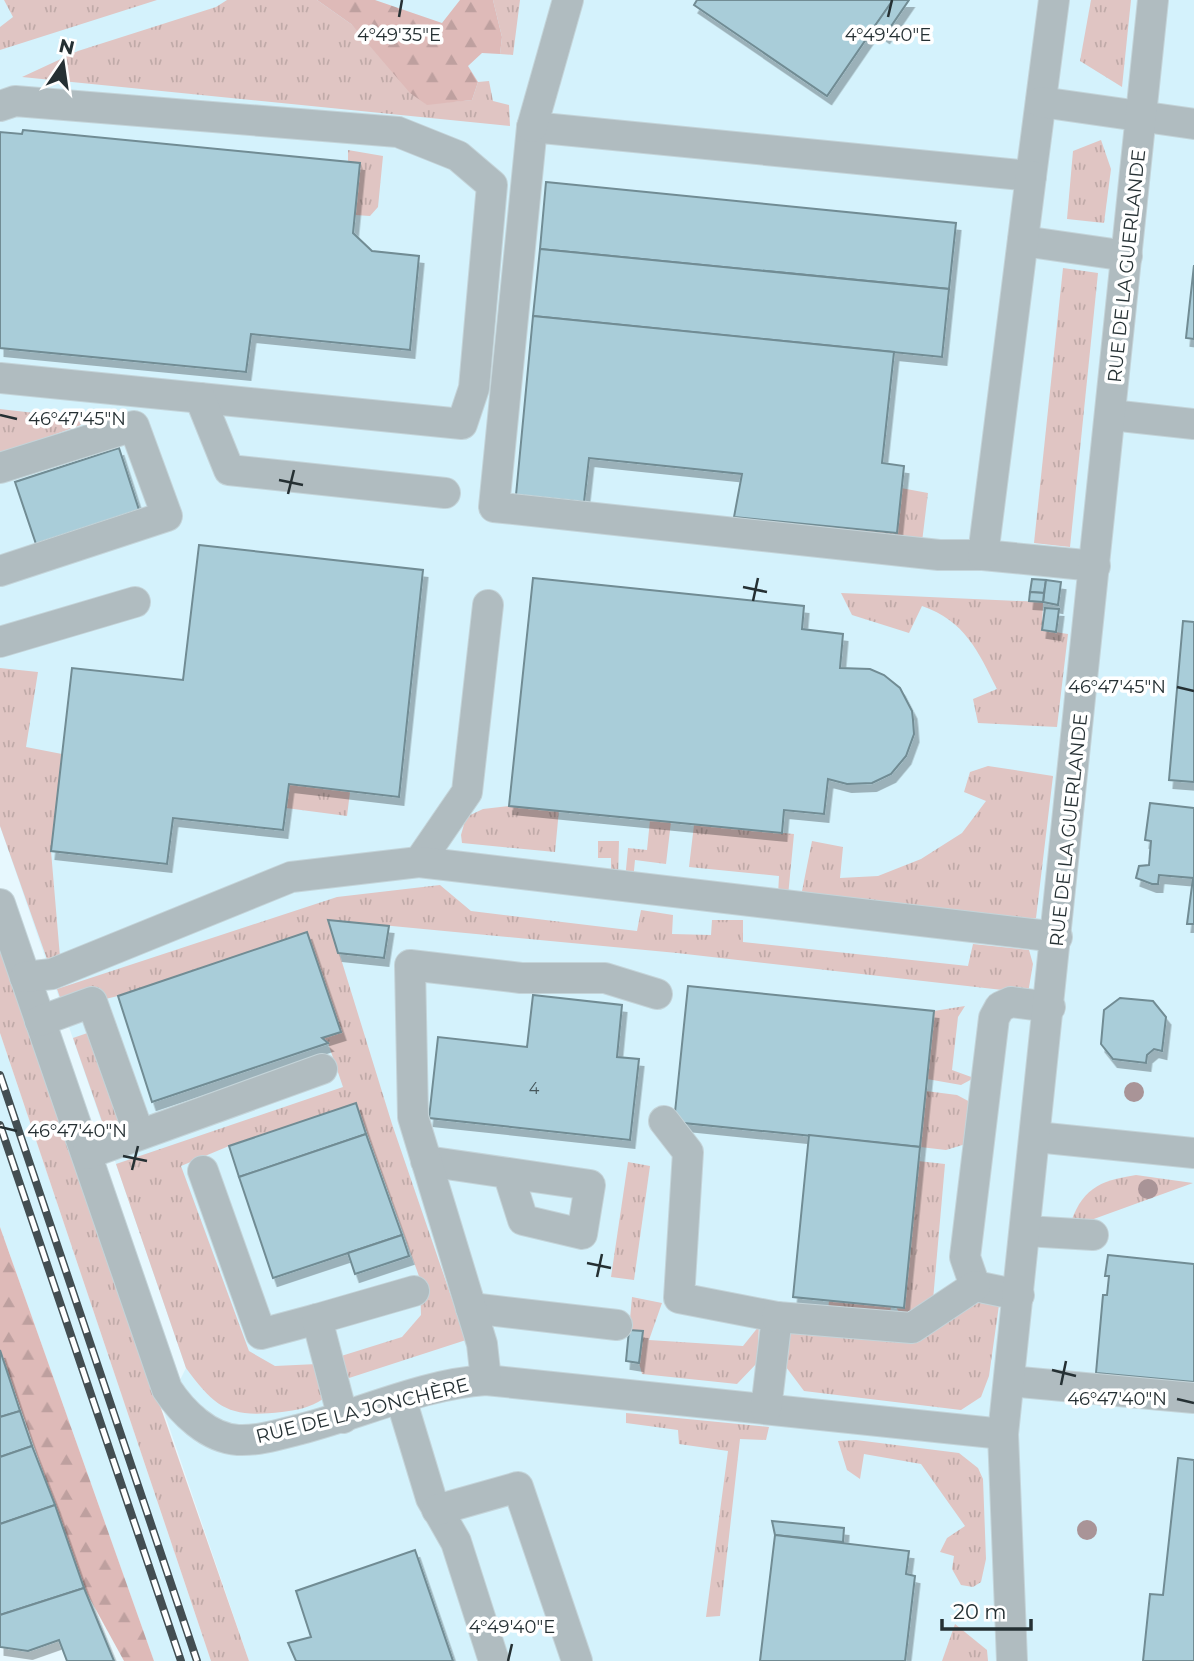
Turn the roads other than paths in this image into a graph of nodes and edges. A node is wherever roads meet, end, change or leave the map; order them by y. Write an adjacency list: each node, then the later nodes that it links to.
1 (568, 0): 8 (street)
2 (1054, 0): 4 (street)
3 (1153, 0): 6 (street, RUE DE LA GUERLANDE)
4 (1041, 102): 6 (street); 9 (street)
5 (0, 106): 13 (street)
6 (1141, 117): 7 (street); 11 (street, RUE DE LA GUERLANDE)
7 (1194, 124)
8 (531, 127): 9 (street); 18 (street)
9 (1031, 176): 10 (street)
10 (1023, 241): 11 (street); 18 (street)
11 (1127, 256): 14 (street, RUE DE LA GUERLANDE)
12 (0, 378): 13 (street)
13 (200, 398): 17 (street)
14 (1111, 415): 15 (street); 19 (street, RUE DE LA GUERLANDE)
15 (1194, 424)
16 (0, 468): 20 (street)
17 (445, 493)
18 (984, 555): 19 (street)
19 (1095, 566): 26 (street, RUE DE LA GUERLANDE)
20 (0, 571)
21 (135, 602): 23 (street)
22 (488, 605): 24 (street)
23 (0, 642)
24 (419, 862): 26 (street); 27 (street)
25 (0, 904): 27 (street, RUE DE LA JONCHÈRE)
26 (1057, 937): 29 (street, RUE DE LA GUERLANDE)
27 (24, 977): 30 (street, RUE DE LA JONCHÈRE)
28 (657, 994): 37 (street)
29 (1050, 1007): 34 (street, RUE DE LA GUERLANDE); 42 (street)
30 (40, 1021): 33 (street); 36 (street, RUE DE LA JONCHÈRE)
31 (322, 1069): 33 (street)
32 (664, 1121): 46 (street)
33 (139, 1134): 36 (street)
34 (1036, 1138): 35 (street); 40 (street, RUE DE LA GUERLANDE)
35 (1194, 1153)
36 (87, 1154): 54 (street, RUE DE LA JONCHÈRE)
37 (426, 1161): 39 (street); 45 (street)
38 (203, 1171): 47 (street)
39 (508, 1173)
40 (1026, 1231): 41 (street); 44 (street, RUE DE LA GUERLANDE)
41 (1093, 1235)
42 (975, 1286): 44 (street); 46 (street)
43 (414, 1291): 47 (street)
44 (1018, 1295): 50 (street, RUE DE LA GUERLANDE)
45 (471, 1308): 48 (street); 49 (street)
46 (777, 1317): 53 (street)
47 (317, 1319): 54 (street)
48 (617, 1325)
49 (486, 1380): 52 (street, RUE DE LA JONCHÈRE); 53 (street, RUE DE LA JONCHÈRE)
50 (1009, 1381): 51 (street); 55 (street, RUE DE LA GUERLANDE)
51 (1194, 1398)
52 (401, 1399): 54 (street, RUE DE LA JONCHÈRE); 56 (street)
53 (766, 1409): 55 (street, RUE DE LA JONCHÈRE)
54 (343, 1418)
55 (1003, 1434): 59 (street, RUE DE LA GUERLANDE)
56 (437, 1510): 57 (street); 58 (street)
57 (494, 1661)
58 (577, 1661)
59 (1012, 1661)

